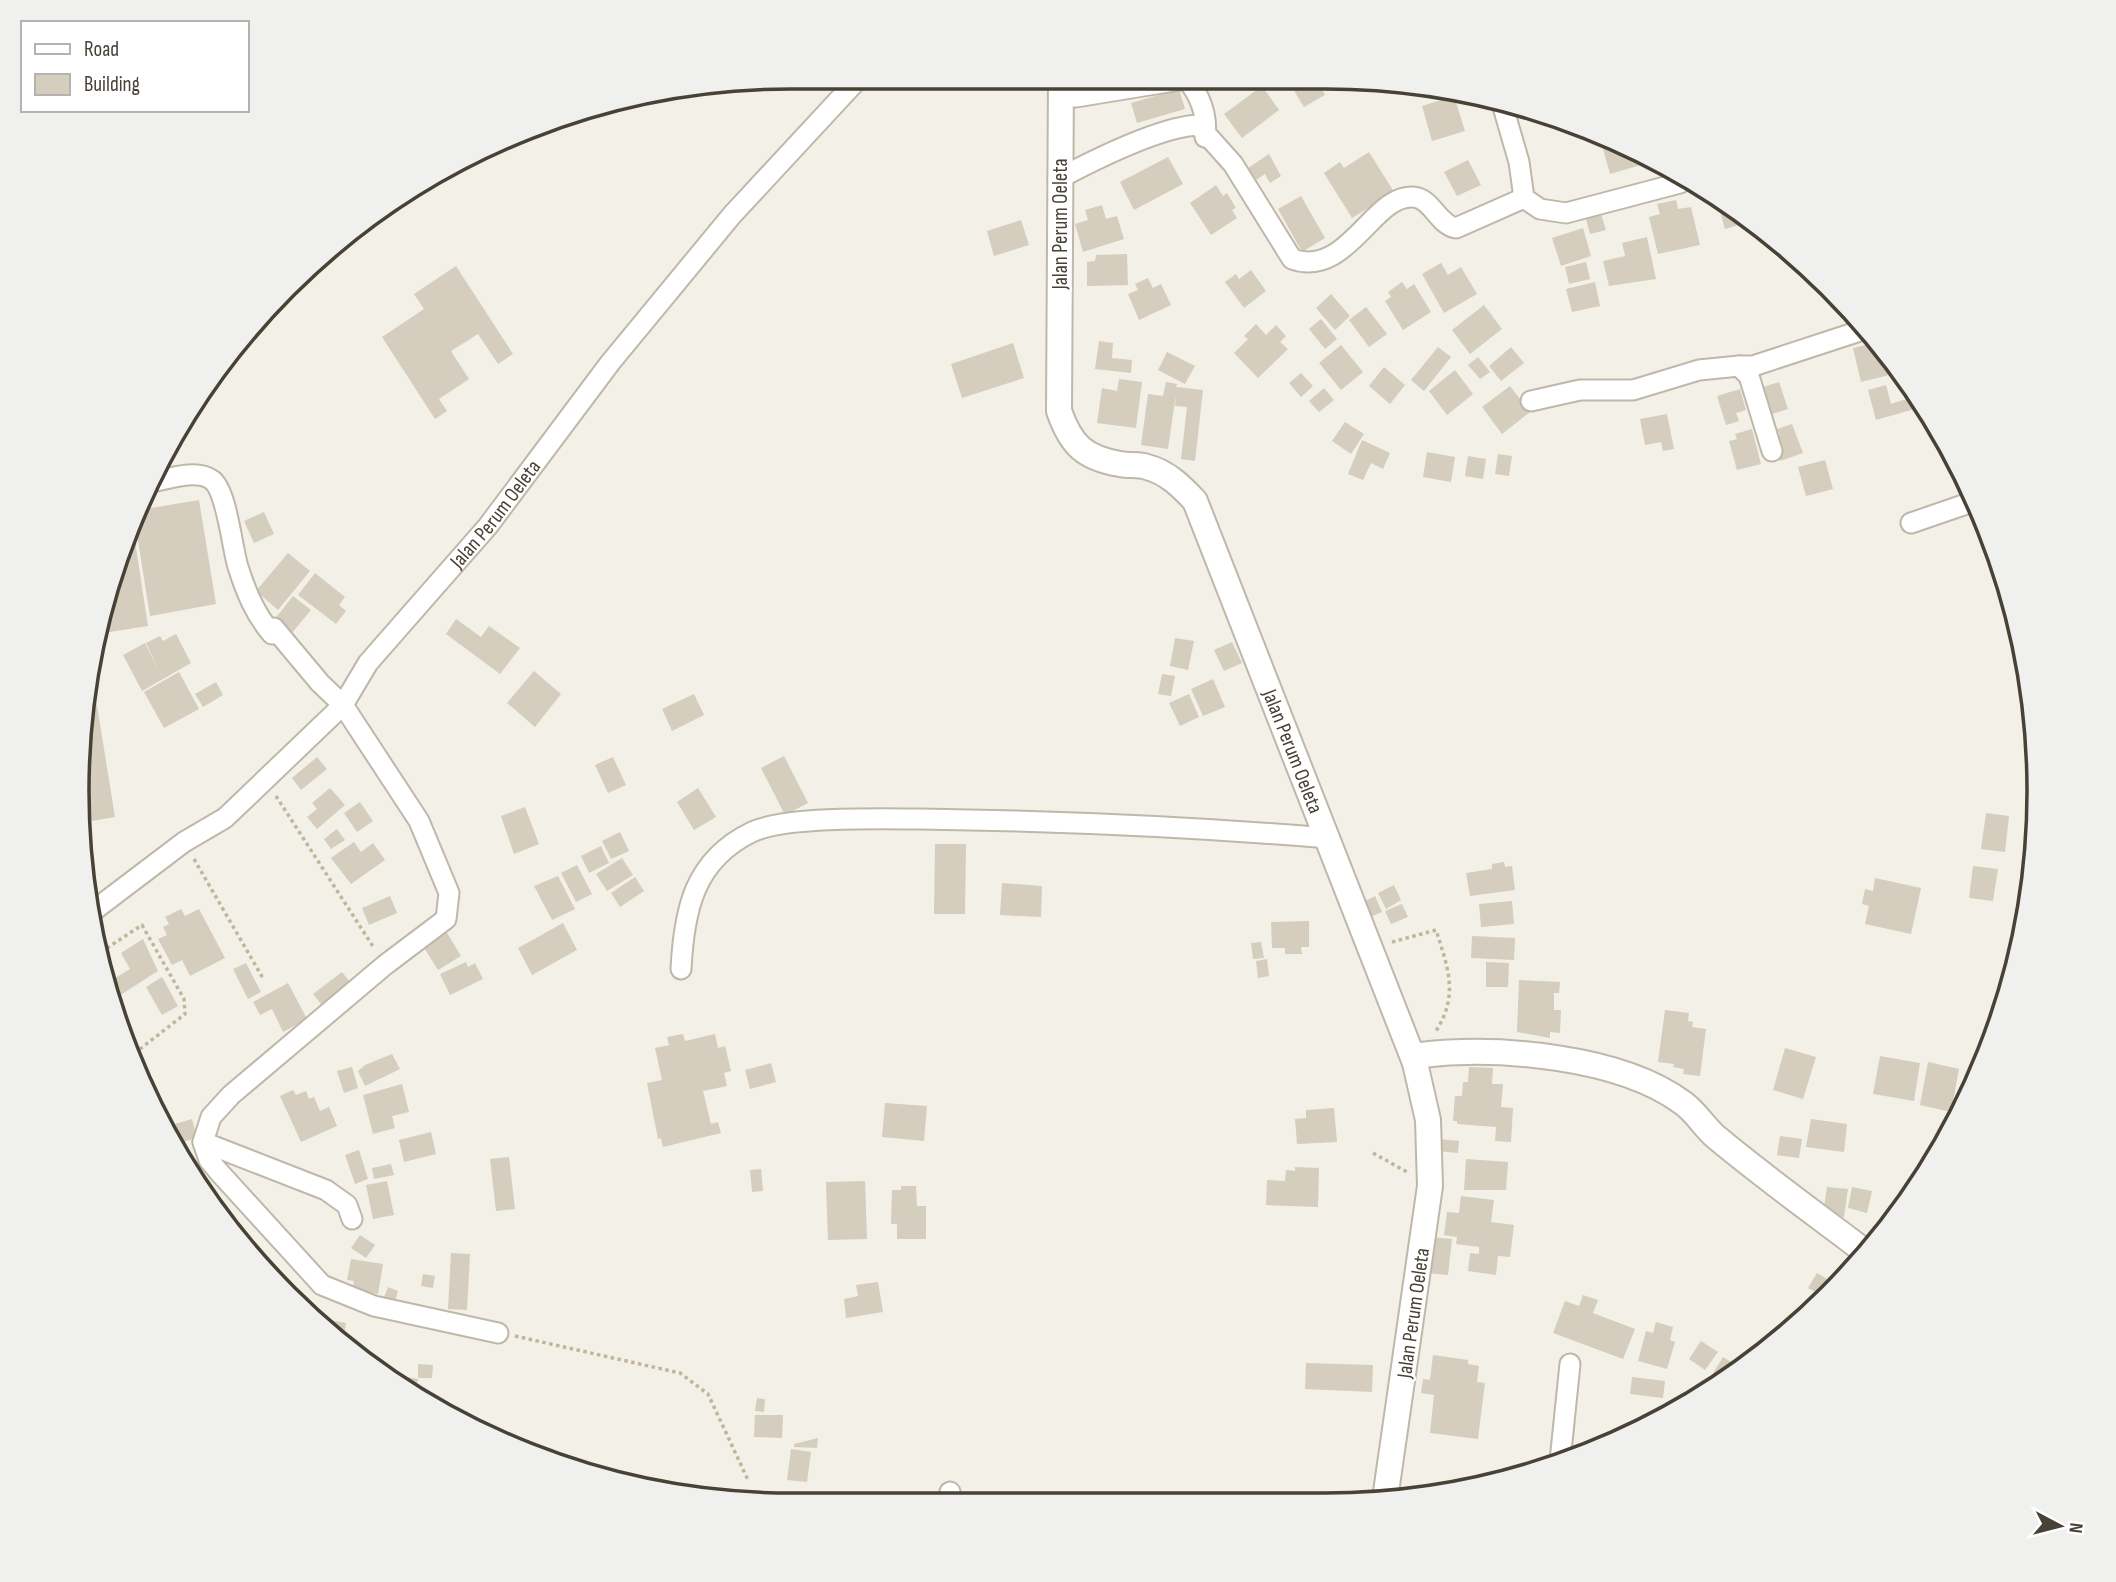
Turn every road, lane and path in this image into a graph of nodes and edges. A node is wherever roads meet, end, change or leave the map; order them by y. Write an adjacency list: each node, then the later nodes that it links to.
1 (849, 89): 18 (street, Jalan Perum Oeleta)
2 (1061, 89): 8 (street, Jalan Perum Oeleta)
3 (1064, 89): 4 (street)
4 (1125, 89)
5 (1195, 89): 7 (street)
6 (1505, 112): 10 (street)
7 (1205, 137): 8 (street); 10 (street)
8 (1058, 179): 20 (street, Jalan Perum Oeleta)
9 (1673, 182): 10 (street)
10 (1524, 198)
11 (1856, 332): 12 (street)
12 (1739, 366): 13 (street); 14 (street)
13 (1531, 401)
14 (1772, 451)
15 (162, 481): 18 (street)
16 (1965, 504): 17 (street)
17 (1911, 523)
18 (343, 705): 19 (street, Jalan Perum Oeleta); 25 (street)
19 (265, 779): 21 (street, Jalan Perum Oeleta); 25 (path)
20 (1329, 838): 24 (street, Jalan Perum Oeleta); 26 (street)
21 (184, 842): 22 (street, Jalan Perum Oeleta); 27 (path)
22 (99, 906)
23 (107, 948): 28 (path)
24 (1370, 951): 29 (street, Jalan Perum Oeleta); 29 (path)
25 (385, 965): 30 (street)
26 (681, 969)
27 (264, 980)
28 (139, 1050)
29 (1418, 1059): 32 (street, Jalan Perum Oeleta); 34 (street)
30 (203, 1142): 33 (street); 35 (street)
31 (1373, 1153): 32 (path)
32 (1430, 1186): 39 (street, Jalan Perum Oeleta)
33 (352, 1219)
34 (1859, 1247)
35 (498, 1333): 38 (path)
36 (1570, 1364): 37 (street)
37 (1561, 1452)
38 (748, 1480)
39 (1386, 1490)

